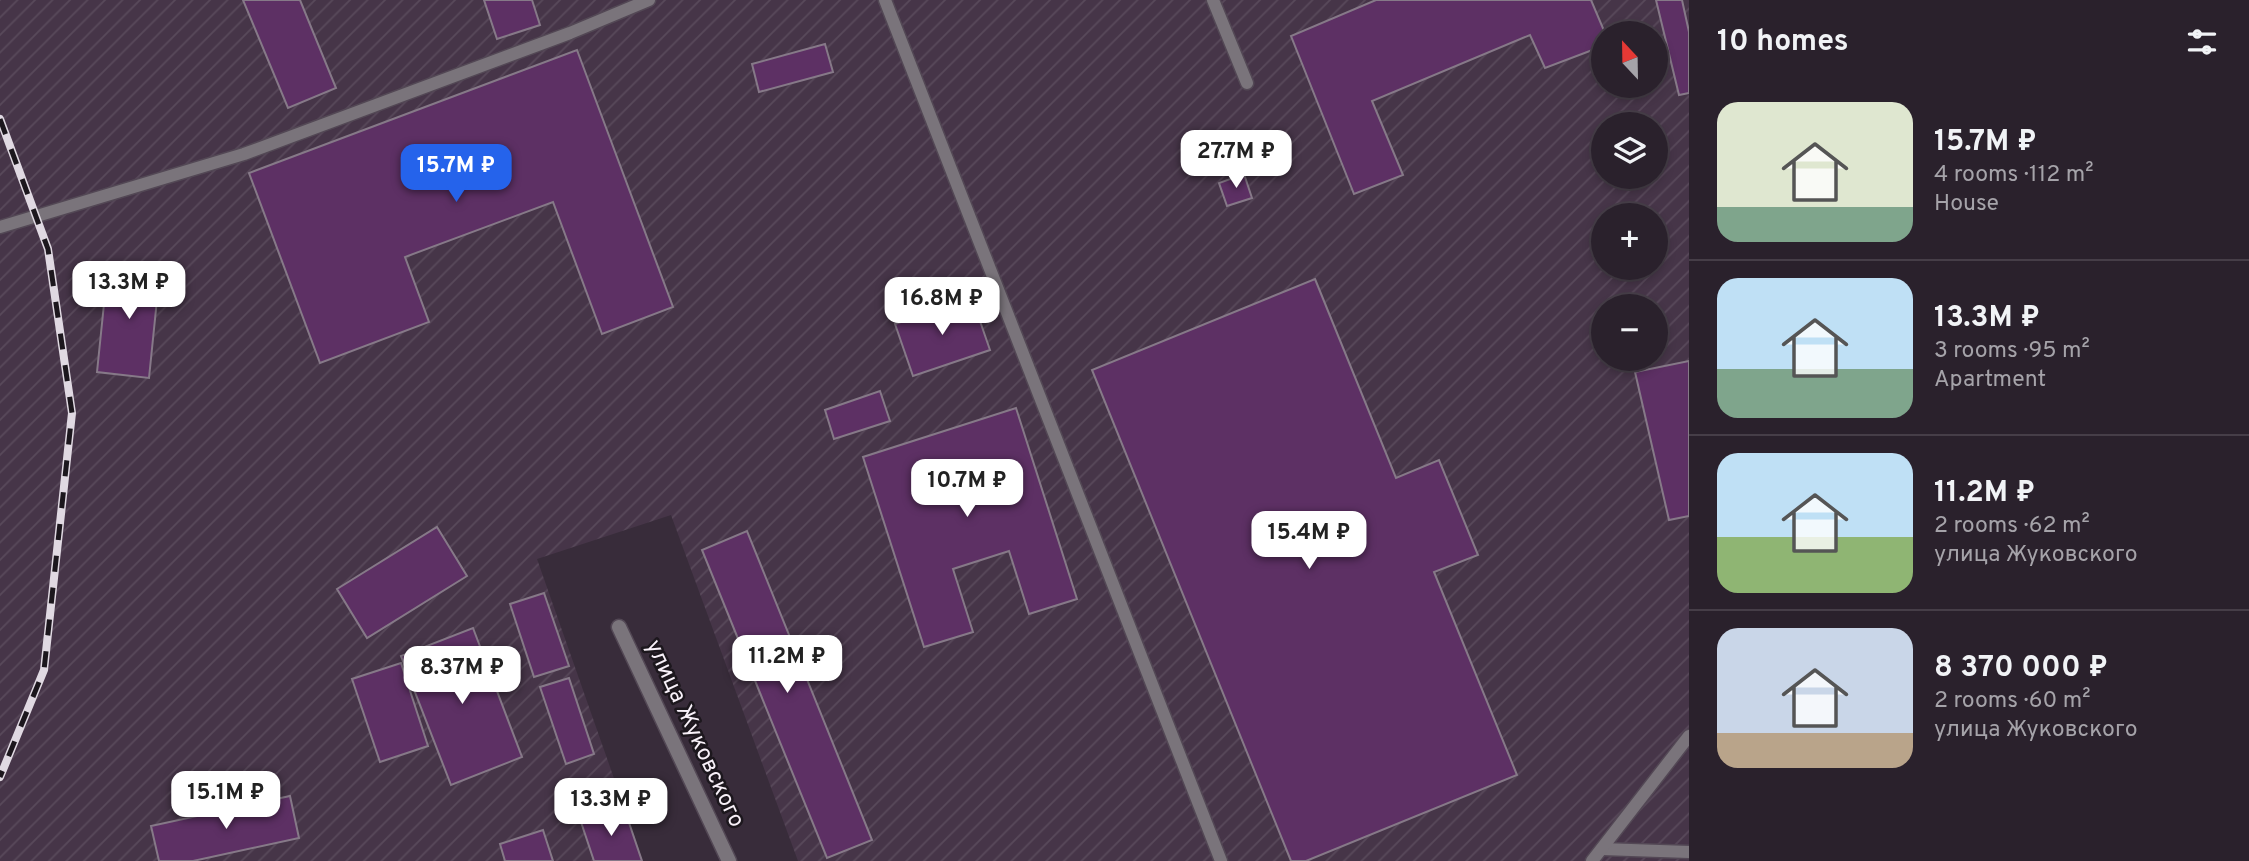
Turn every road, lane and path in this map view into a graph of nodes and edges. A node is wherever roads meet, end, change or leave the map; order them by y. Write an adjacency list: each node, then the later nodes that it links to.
1 (649, 0): 5 (lane)
2 (885, 0): 11 (lane)
3 (1213, 0): 4 (lane)
4 (1247, 83)
5 (0, 227)
6 (619, 627): 10 (street, улица Жуковского)
7 (1689, 736): 8 (lane)
8 (1602, 849): 9 (lane); 12 (lane)
9 (1689, 852)
10 (729, 861)
11 (1222, 861)
12 (1592, 861)

